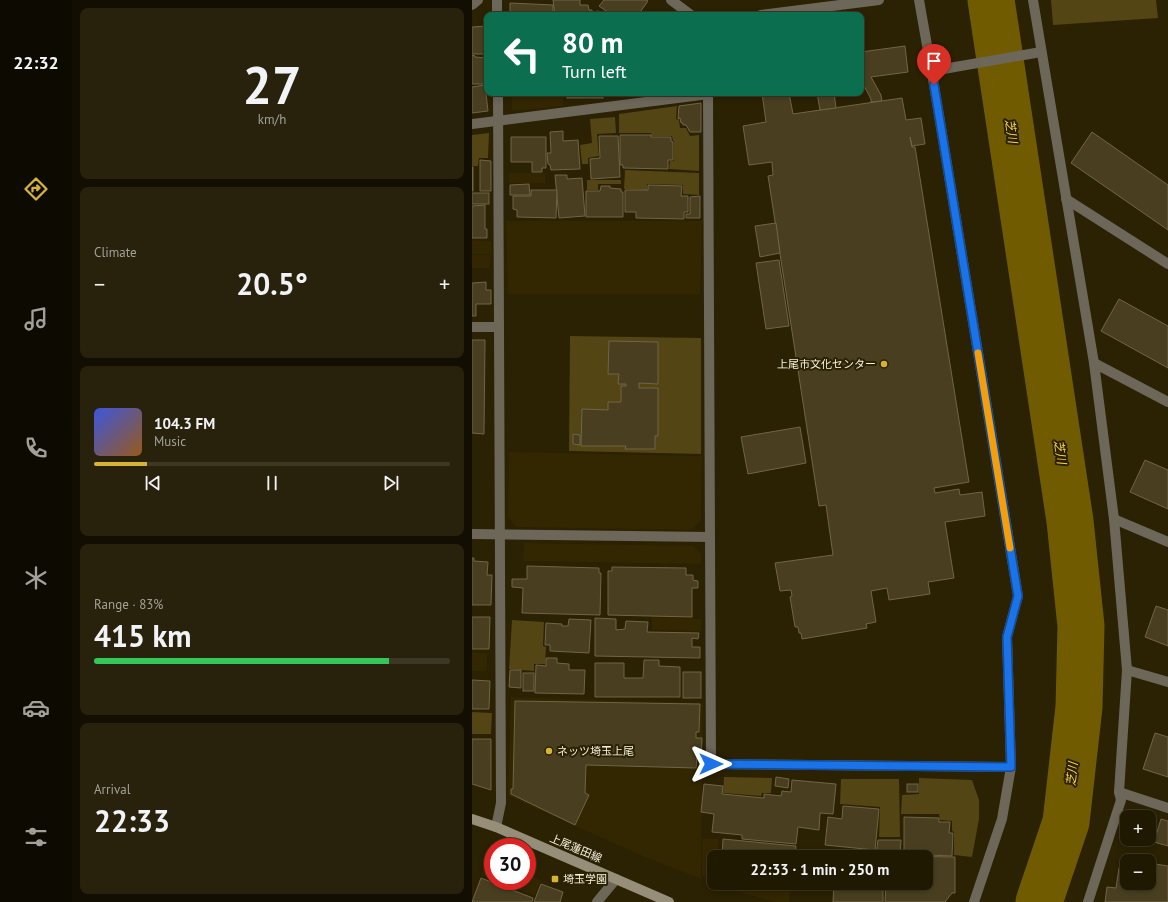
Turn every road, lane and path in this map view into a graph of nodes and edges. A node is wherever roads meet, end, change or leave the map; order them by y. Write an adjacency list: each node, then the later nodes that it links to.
1 (478, 0): 7 (street)
2 (497, 0): 8 (street)
3 (671, 0): 9 (street)
4 (879, 0): 10 (street)
5 (919, 0): 12 (street)
6 (1033, 0): 11 (street)
7 (472, 5)
8 (497, 12)
9 (687, 12)
10 (785, 12)
11 (1041, 52): 12 (street); 18 (street)
12 (932, 72): 31 (street)
13 (498, 96): 16 (street)
14 (686, 96): 16 (street)
15 (708, 96): 27 (street)
16 (499, 121): 17 (street); 21 (street)
17 (472, 124)
18 (1066, 199): 19 (street); 22 (street)
19 (1168, 264)
20 (472, 326): 21 (street)
21 (499, 327): 26 (street)
22 (1094, 363): 23 (street); 24 (street)
23 (1168, 402)
24 (1114, 519): 28 (street); 29 (street)
25 (472, 534): 26 (street)
26 (500, 534): 27 (street); 35 (street)
27 (710, 537): 31 (street)
28 (1168, 542)
29 (1127, 670): 30 (street); 32 (street)
30 (1168, 682)
31 (1011, 767): 39 (street)
32 (1119, 792): 33 (street); 40 (street)
33 (1168, 808)
34 (472, 819): 35 (main road, 上尾蓮田線)
35 (496, 827): 36 (main road, 上尾蓮田線)
36 (616, 879): 37 (street); 38 (main road, 上尾蓮田線)
37 (597, 902)
38 (669, 902)
39 (974, 902)
40 (1088, 902)

